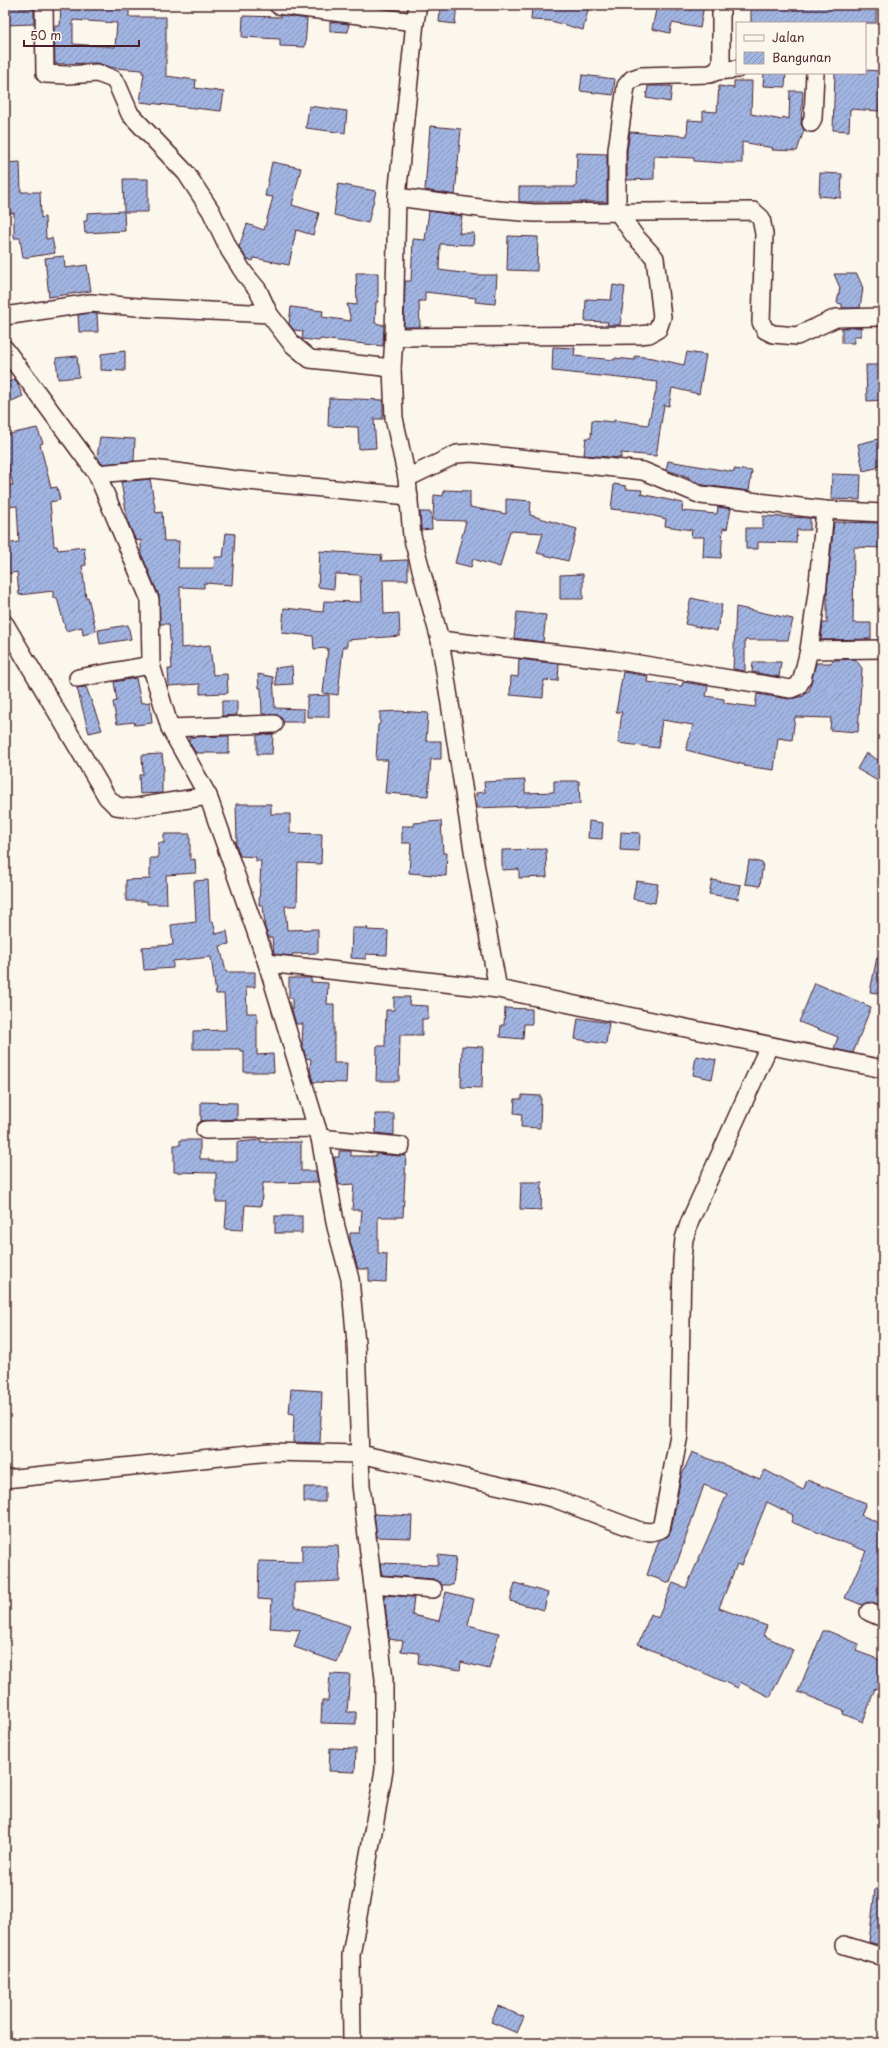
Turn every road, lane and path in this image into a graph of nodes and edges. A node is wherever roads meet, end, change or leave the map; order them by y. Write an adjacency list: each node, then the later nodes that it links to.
1 (44, 5): 12 (street)
2 (278, 5): 5 (street)
3 (418, 5): 5 (street)
4 (721, 5): 7 (street)
5 (415, 22): 10 (street)
6 (736, 69): 7 (street)
7 (717, 71): 11 (street)
8 (815, 74): 9 (street)
9 (811, 123)
10 (397, 197): 11 (street); 15 (street)
11 (617, 211): 14 (street); 15 (street)
12 (269, 314): 13 (street); 17 (street)
13 (5, 316)
14 (883, 317)
15 (394, 337): 17 (street)
16 (5, 349): 18 (street)
17 (392, 368): 19 (street)
18 (97, 474): 20 (street); 27 (street)
19 (407, 478): 20 (street); 21 (street)
20 (409, 496): 24 (street)
21 (825, 510): 22 (street); 26 (street)
22 (883, 513)
23 (5, 624): 31 (street)
24 (440, 640): 26 (street); 33 (street)
25 (883, 649): 26 (street)
26 (809, 650)
27 (151, 665): 28 (street); 30 (street)
28 (78, 678)
29 (274, 724): 30 (street)
30 (170, 728): 31 (street)
31 (208, 796): 32 (street)
32 (267, 963): 33 (street); 37 (street)
33 (498, 989): 34 (street)
34 (768, 1046): 35 (street); 39 (street)
35 (883, 1069)
36 (205, 1130): 37 (street)
37 (318, 1133): 38 (street); 39 (street)
38 (401, 1146)
39 (360, 1454): 40 (street); 41 (street)
40 (5, 1479)
41 (373, 1584): 42 (street); 45 (street)
42 (433, 1589)
43 (844, 1945): 44 (street)
44 (883, 1957)
45 (352, 2043)

